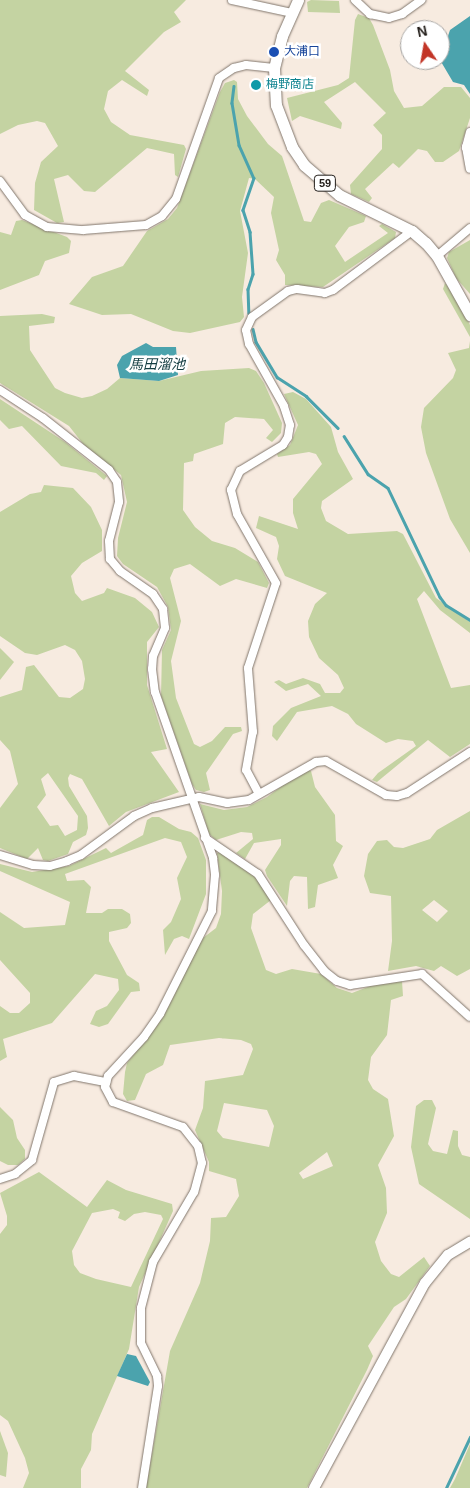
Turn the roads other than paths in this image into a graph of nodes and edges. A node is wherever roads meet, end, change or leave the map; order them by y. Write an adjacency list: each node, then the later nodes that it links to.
1 (232, 0): 5 (street)
2 (298, 0): 5 (main road, 59)
3 (354, 0): 4 (street)
4 (421, 0)
5 (292, 13): 6 (main road, 59)
6 (274, 68): 9 (street); 11 (main road, 59)
7 (470, 132): 8 (street)
8 (470, 169)
9 (0, 181)
10 (470, 228): 12 (street)
11 (412, 231): 12 (main road, 59); 16 (street)
12 (437, 256): 13 (main road, 59)
13 (470, 316)
14 (0, 390): 17 (street)
15 (470, 752): 16 (street)
16 (259, 794): 17 (street)
17 (192, 798): 18 (street); 19 (street)
18 (205, 838): 20 (street); 21 (street)
19 (0, 855)
20 (470, 1017)
21 (106, 1082): 22 (street); 24 (street)
22 (0, 1179)
23 (470, 1242): 25 (street)
24 (142, 1488)
25 (314, 1488)

